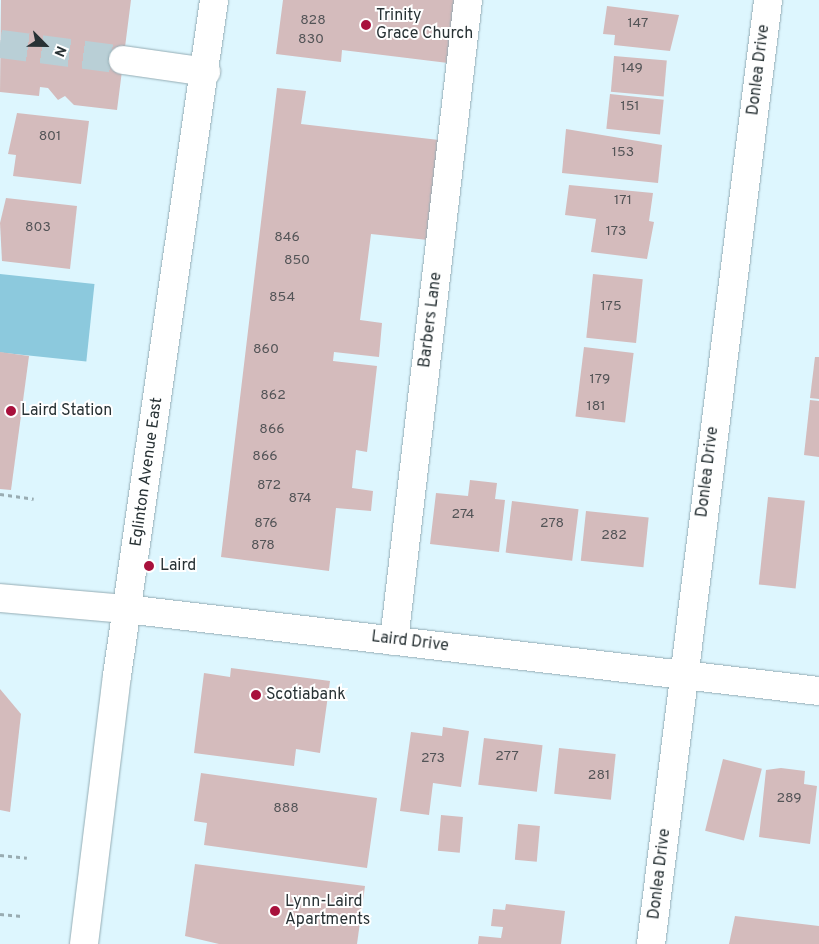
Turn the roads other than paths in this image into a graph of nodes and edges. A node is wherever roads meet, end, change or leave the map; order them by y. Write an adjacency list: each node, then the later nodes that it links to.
1 (214, 0): 5 (street, Eglinton Avenue East)
2 (468, 0): 8 (street, Barbers Lane)
3 (768, 0): 9 (street, Donlea Drive)
4 (123, 60): 5 (street)
5 (206, 72): 7 (street, Eglinton Avenue East)
6 (0, 598): 7 (street, Laird Drive)
7 (126, 609): 8 (street, Laird Drive); 11 (street, Eglinton Avenue East)
8 (394, 640): 9 (street, Laird Drive)
9 (682, 675): 10 (street, Laird Drive); 12 (street, Donlea Drive)
10 (819, 691)
11 (84, 944)
12 (651, 944)

